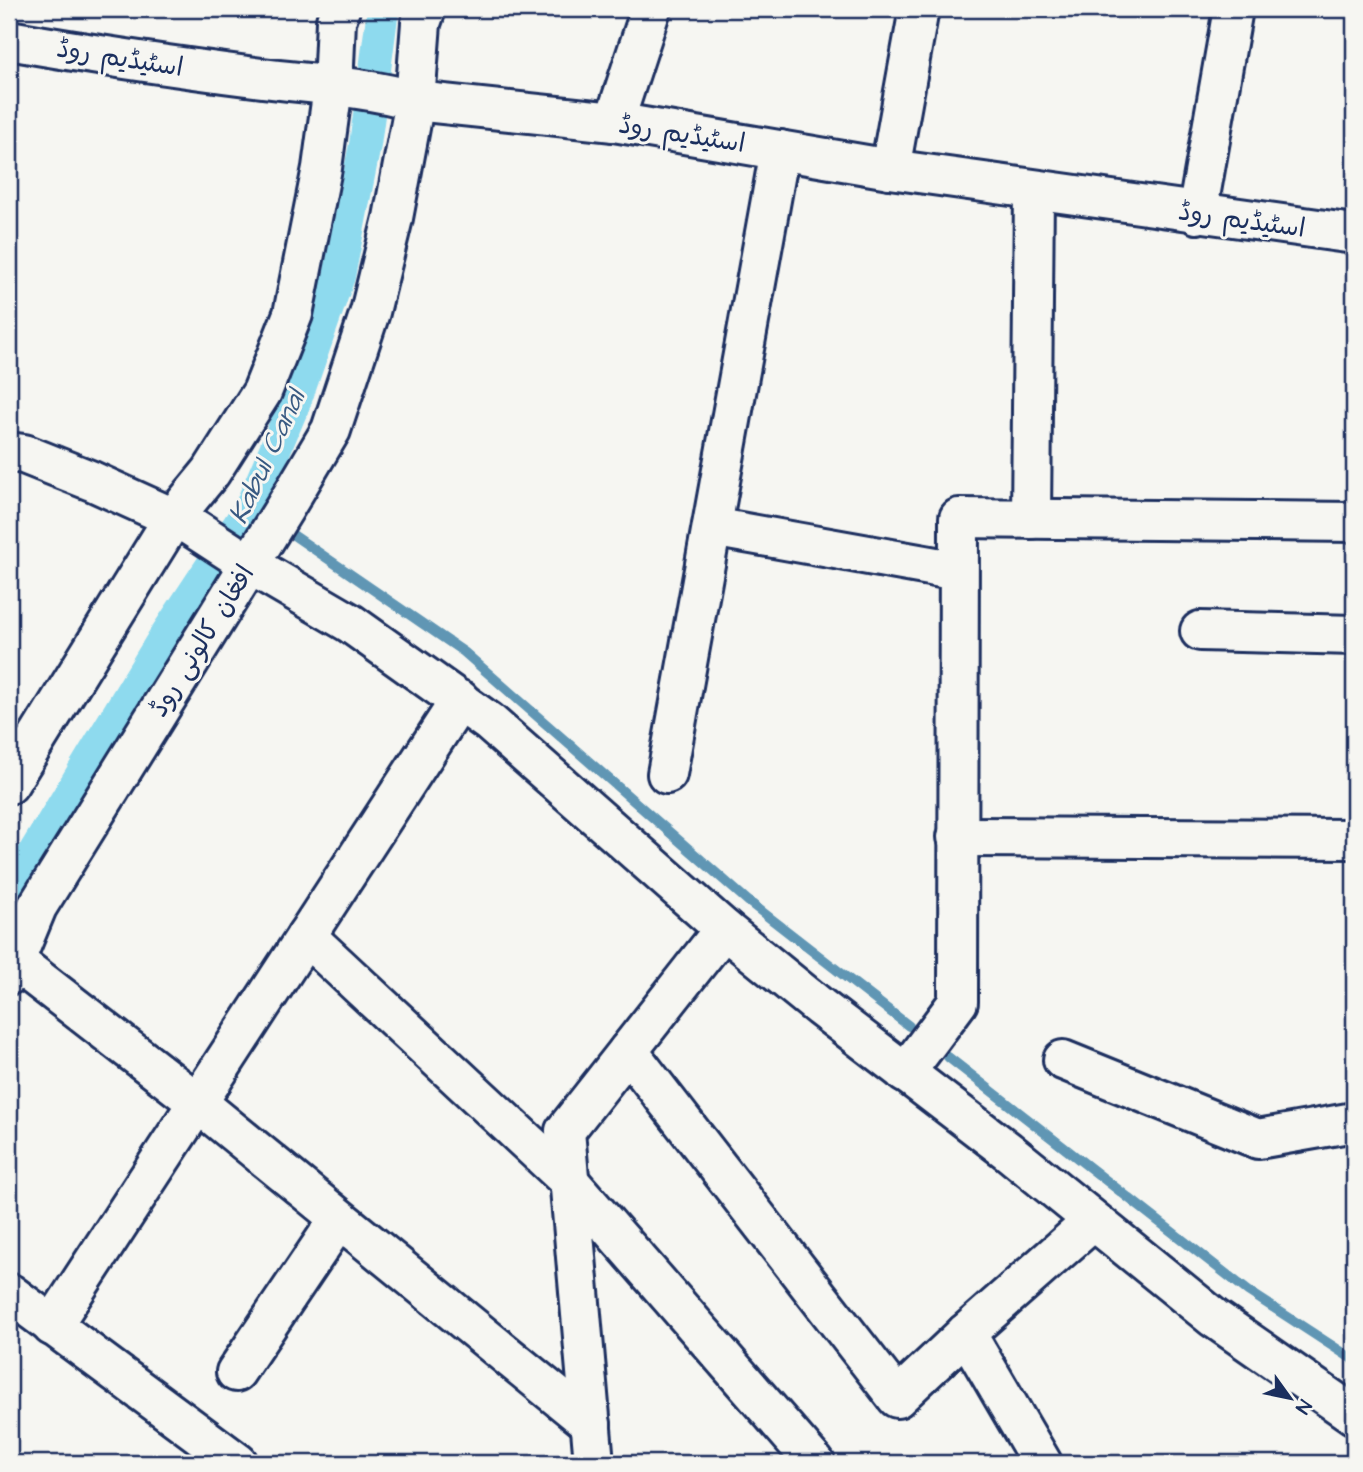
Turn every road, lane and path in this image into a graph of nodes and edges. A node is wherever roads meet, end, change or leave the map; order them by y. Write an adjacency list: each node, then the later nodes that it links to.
1 (340, 9): 7 (street)
2 (426, 9): 8 (street, افغان کالونی روڈ)
3 (651, 9): 9 (street)
4 (919, 9): 11 (street)
5 (1233, 9): 13 (street)
6 (9, 40): 7 (street, اسٹیڈیم روڈ)
7 (333, 87): 8 (street, اسٹیڈیم روڈ); 17 (street)
8 (408, 99): 9 (street, اسٹیڈیم روڈ); 20 (street, افغان کالونی روڈ)
9 (614, 122): 10 (street, اسٹیڈیم روڈ)
10 (780, 150): 11 (street, اسٹیڈیم روڈ); 19 (street)
11 (890, 169): 12 (street, اسٹیڈیم روڈ)
12 (1034, 191): 13 (street, اسٹیڈیم روڈ); 16 (street)
13 (1197, 214): 14 (street, اسٹیڈیم روڈ)
14 (1354, 234)
15 (9, 452): 17 (street)
16 (1031, 519): 18 (street); 21 (street)
17 (181, 521): 20 (street); 26 (street)
18 (1354, 522)
19 (712, 527): 21 (street); 25 (street)
20 (245, 558): 24 (street); 31 (street, افغان کالونی روڈ)
21 (958, 571): 27 (street)
22 (1200, 631): 23 (street)
23 (1354, 635)
24 (460, 700): 29 (street); 30 (street)
25 (667, 774)
26 (9, 784)
27 (957, 836): 28 (street); 34 (street)
28 (1354, 839)
29 (724, 929): 32 (street); 34 (street)
30 (306, 936): 35 (street); 37 (street)
31 (12, 968): 35 (street)
32 (628, 1051): 37 (street); 42 (street)
33 (1063, 1060): 36 (street)
34 (905, 1073): 39 (street)
35 (198, 1103): 38 (street); 41 (street)
36 (1354, 1122)
37 (570, 1182): 45 (street); 48 (street)
38 (339, 1219): 43 (street); 45 (street)
39 (1093, 1220): 42 (street); 44 (street)
40 (9, 1293): 41 (street)
41 (52, 1325): 46 (street)
42 (966, 1333): 49 (street)
43 (236, 1372)
44 (1354, 1415)
45 (591, 1424): 47 (street)
46 (238, 1463)
47 (594, 1463)
48 (815, 1463)
49 (1042, 1463)

